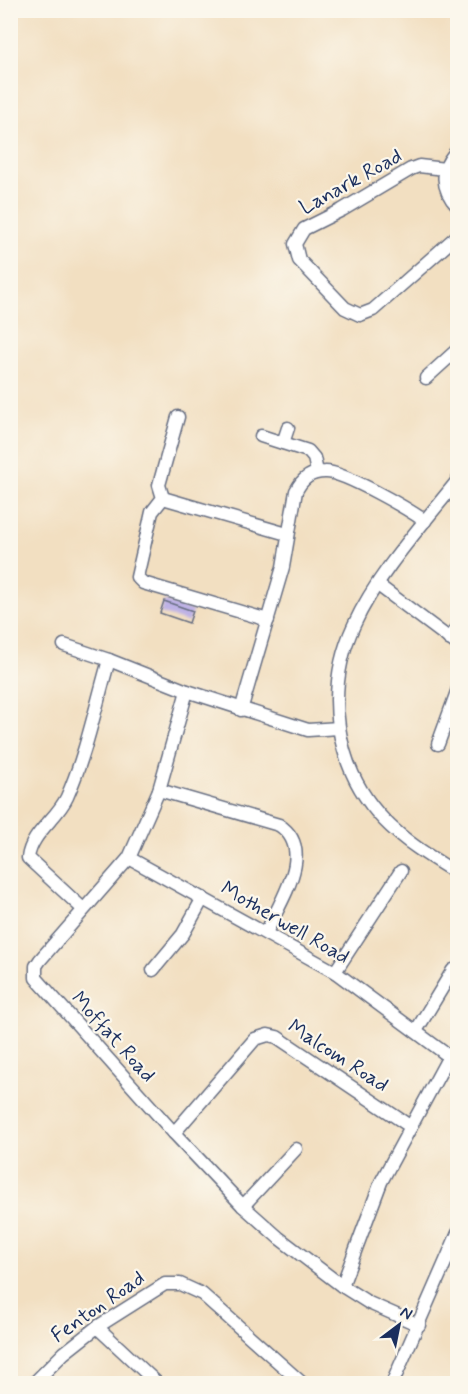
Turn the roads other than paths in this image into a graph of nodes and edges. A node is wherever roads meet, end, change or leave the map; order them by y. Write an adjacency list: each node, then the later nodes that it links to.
1 (458, 150): 2 (street)
2 (445, 169): 3 (street); 4 (street, Lanark Road)
3 (458, 207)
4 (458, 235)
5 (458, 349): 6 (street)
6 (425, 378)
7 (178, 417): 13 (street)
8 (288, 428): 10 (street)
9 (261, 436): 10 (street)
10 (284, 443): 11 (street)
11 (317, 472): 14 (street); 15 (street)
12 (458, 480): 14 (street)
13 (163, 498): 15 (street); 17 (street)
14 (425, 521): 16 (street)
15 (287, 534): 17 (street)
16 (378, 585): 19 (street); 25 (street)
17 (268, 620): 24 (street)
18 (458, 627): 19 (street)
19 (453, 642)
20 (64, 645): 21 (street)
21 (109, 660): 23 (street); 32 (street)
22 (458, 689): 26 (street)
23 (187, 691): 24 (street); 27 (street, Moffat Road)
24 (241, 710): 25 (street)
25 (339, 728): 30 (street)
26 (438, 744)
27 (159, 790): 28 (street, Moffat Road); 33 (street)
28 (129, 858): 31 (street, Motherwell Road); 32 (street, Moffat Road)
29 (401, 871): 35 (street)
30 (458, 874)
31 (203, 898): 33 (street, Motherwell Road); 34 (street)
32 (83, 909): 40 (street, Moffat Road)
33 (266, 933): 35 (street, Motherwell Road)
34 (153, 970)
35 (335, 972): 37 (street, Motherwell Road)
36 (452, 979): 37 (street)
37 (416, 1031): 38 (street, Motherwell Road)
38 (453, 1060): 39 (street)
39 (411, 1127): 40 (street, Malcom Road); 45 (street)
40 (174, 1133): 42 (street, Moffat Road)
41 (296, 1148): 42 (street)
42 (243, 1206): 45 (street, Moffat Road)
43 (458, 1233): 44 (street)
44 (454, 1253): 46 (street)
45 (342, 1286): 46 (street, Moffat Road)
46 (419, 1325): 51 (street)
47 (97, 1327): 48 (street, Fenton Road); 49 (street); 50 (street, Fenton Road)
48 (33, 1383)
49 (158, 1383)
50 (303, 1383)
51 (392, 1383)

